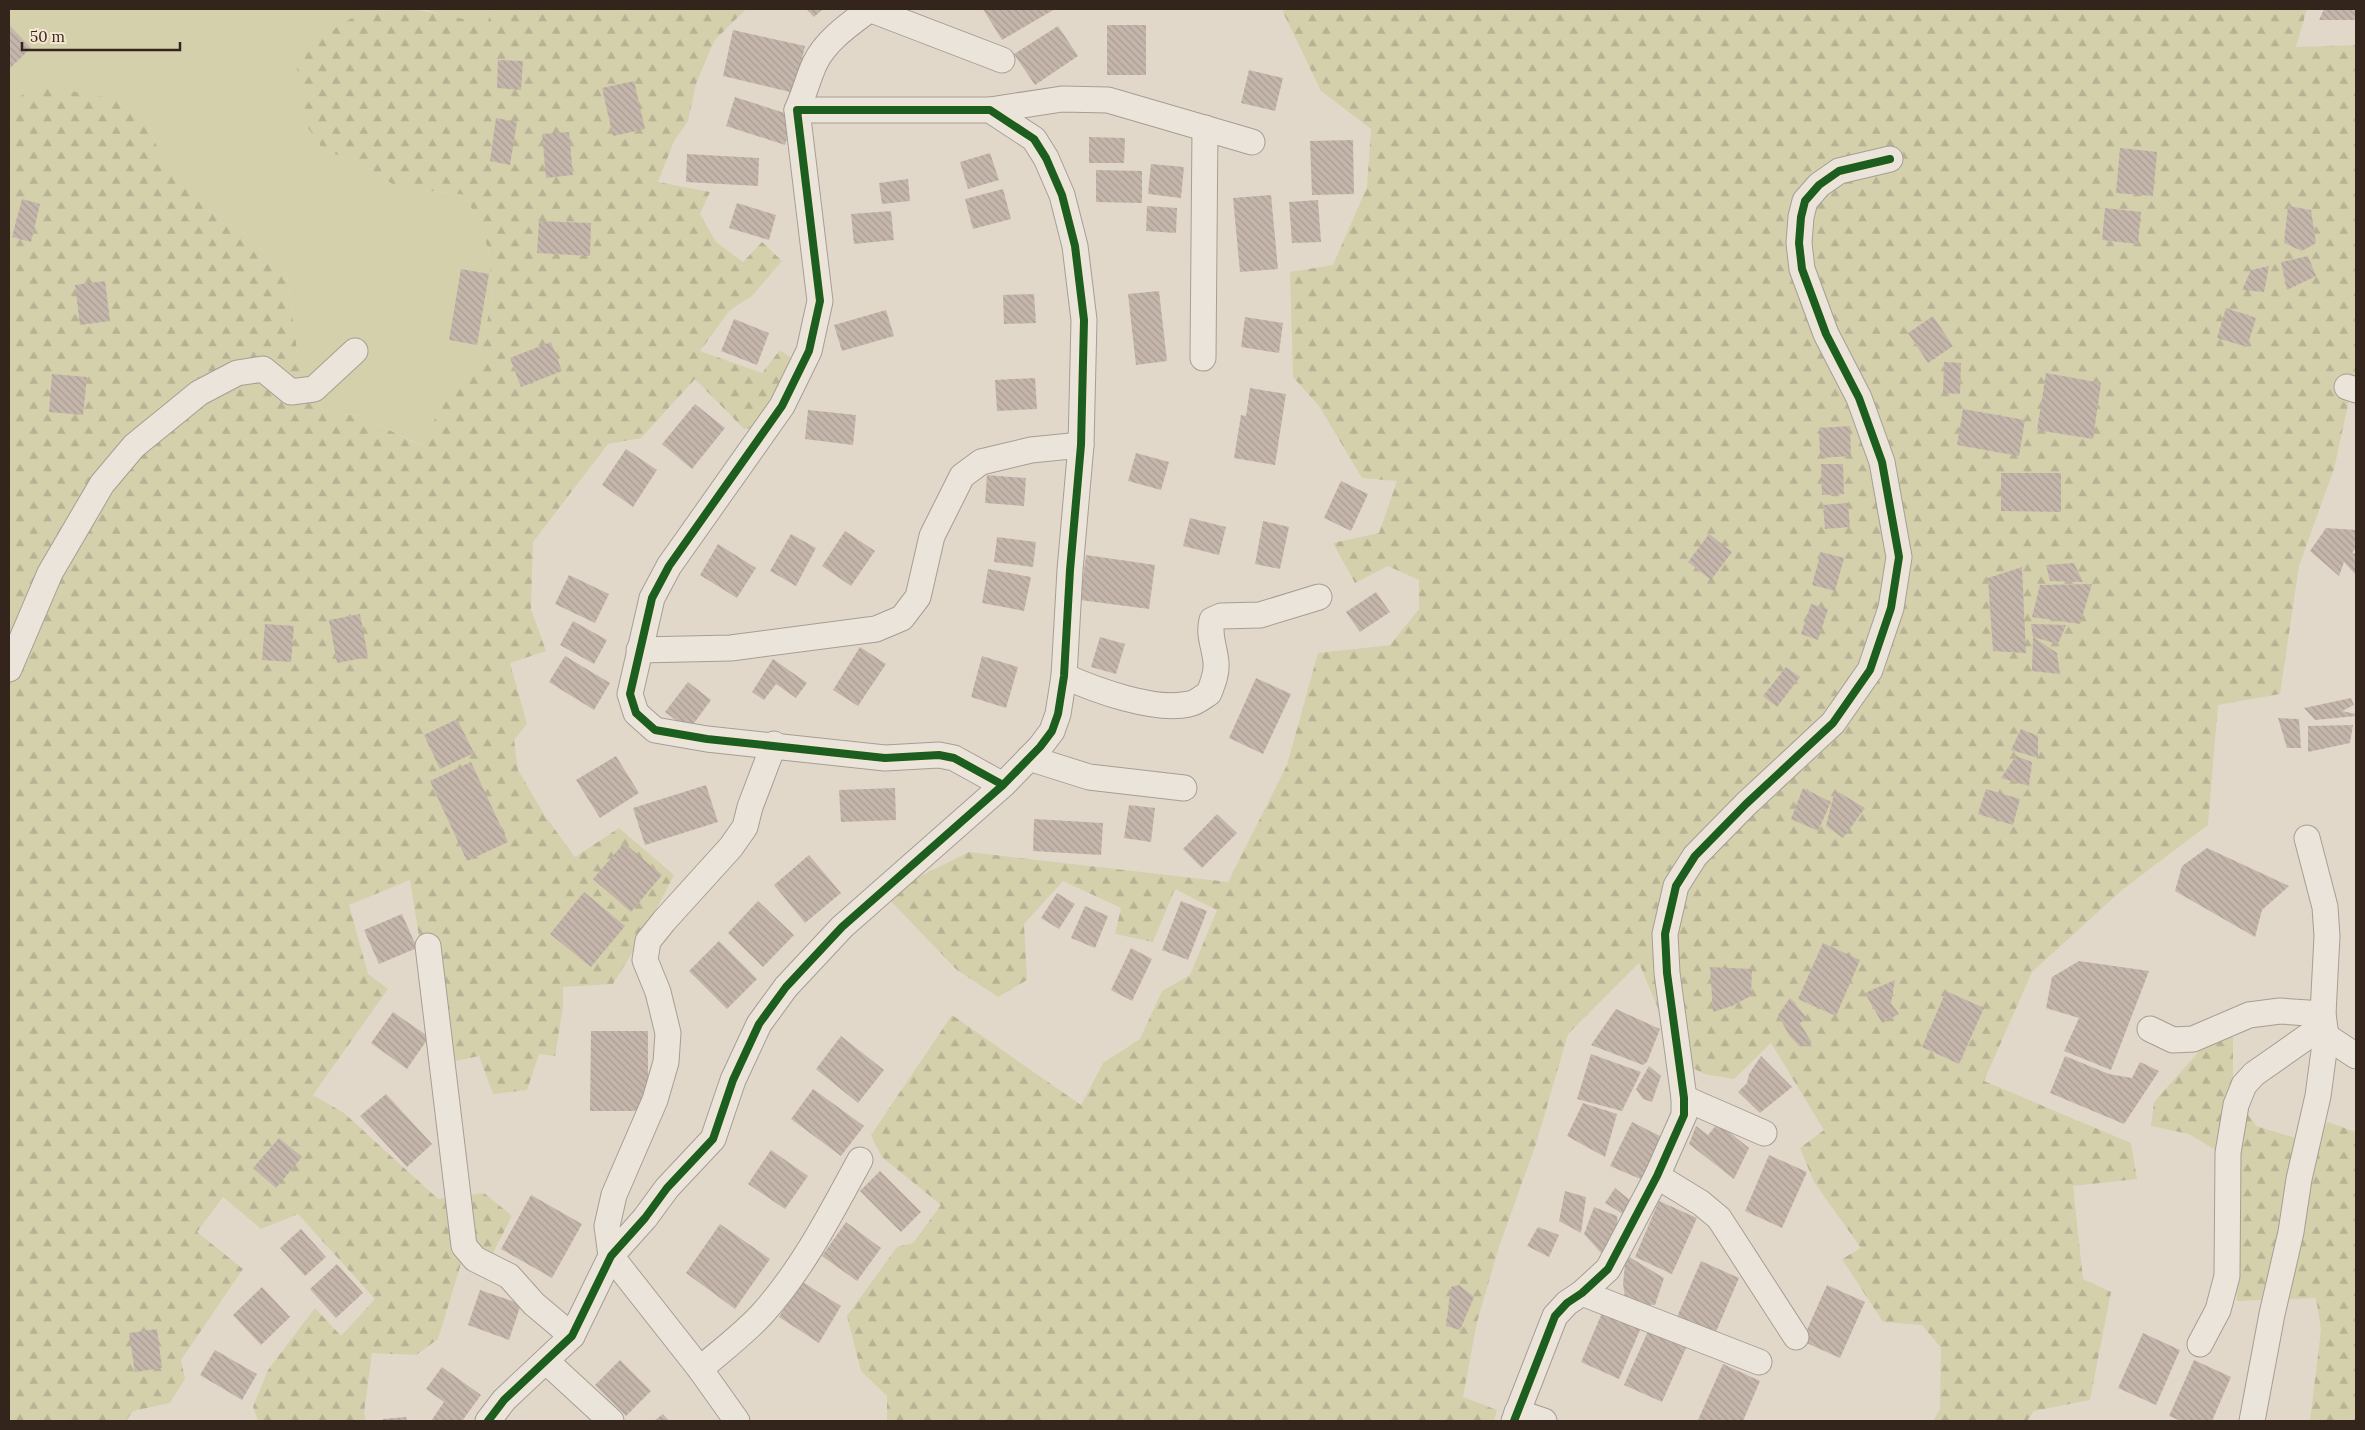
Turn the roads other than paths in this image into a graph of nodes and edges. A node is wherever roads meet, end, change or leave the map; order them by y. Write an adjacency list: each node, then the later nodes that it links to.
1 (869, 9): 2 (street); 3 (street)
2 (1002, 60)
3 (797, 110): 4 (street); 12 (street)
4 (990, 110): 5 (street); 10 (street)
5 (1205, 128): 6 (street); 9 (street)
6 (1252, 142)
7 (1890, 159): 24 (street)
8 (355, 351): 13 (street)
9 (1203, 358)
10 (1081, 445): 12 (street); 14 (street)
11 (1319, 597): 14 (street)
12 (639, 650): 15 (street)
13 (9, 669)
14 (1064, 676): 16 (street)
15 (774, 744): 17 (street); 28 (street)
16 (1029, 758): 17 (street); 18 (street)
17 (1003, 785): 28 (street)
18 (1184, 788)
19 (2307, 838): 21 (street)
20 (428, 946): 30 (street)
21 (2324, 1025): 22 (street); 23 (street); 32 (street); 41 (street)
22 (2150, 1029)
23 (2356, 1056)
24 (1684, 1098): 25 (street); 27 (street)
25 (1764, 1133)
26 (860, 1160): 35 (street)
27 (1657, 1176): 29 (street); 31 (street)
28 (611, 1256): 30 (street); 35 (street)
29 (1582, 1293): 34 (street); 36 (street)
30 (572, 1336): 33 (street)
31 (1796, 1337)
32 (2200, 1344)
33 (546, 1362): 37 (street); 38 (street)
34 (1759, 1362)
35 (700, 1369): 39 (street)
36 (1516, 1417): 40 (street)
37 (488, 1421)
38 (610, 1421)
39 (737, 1421)
40 (1544, 1421)
41 (2252, 1421)

